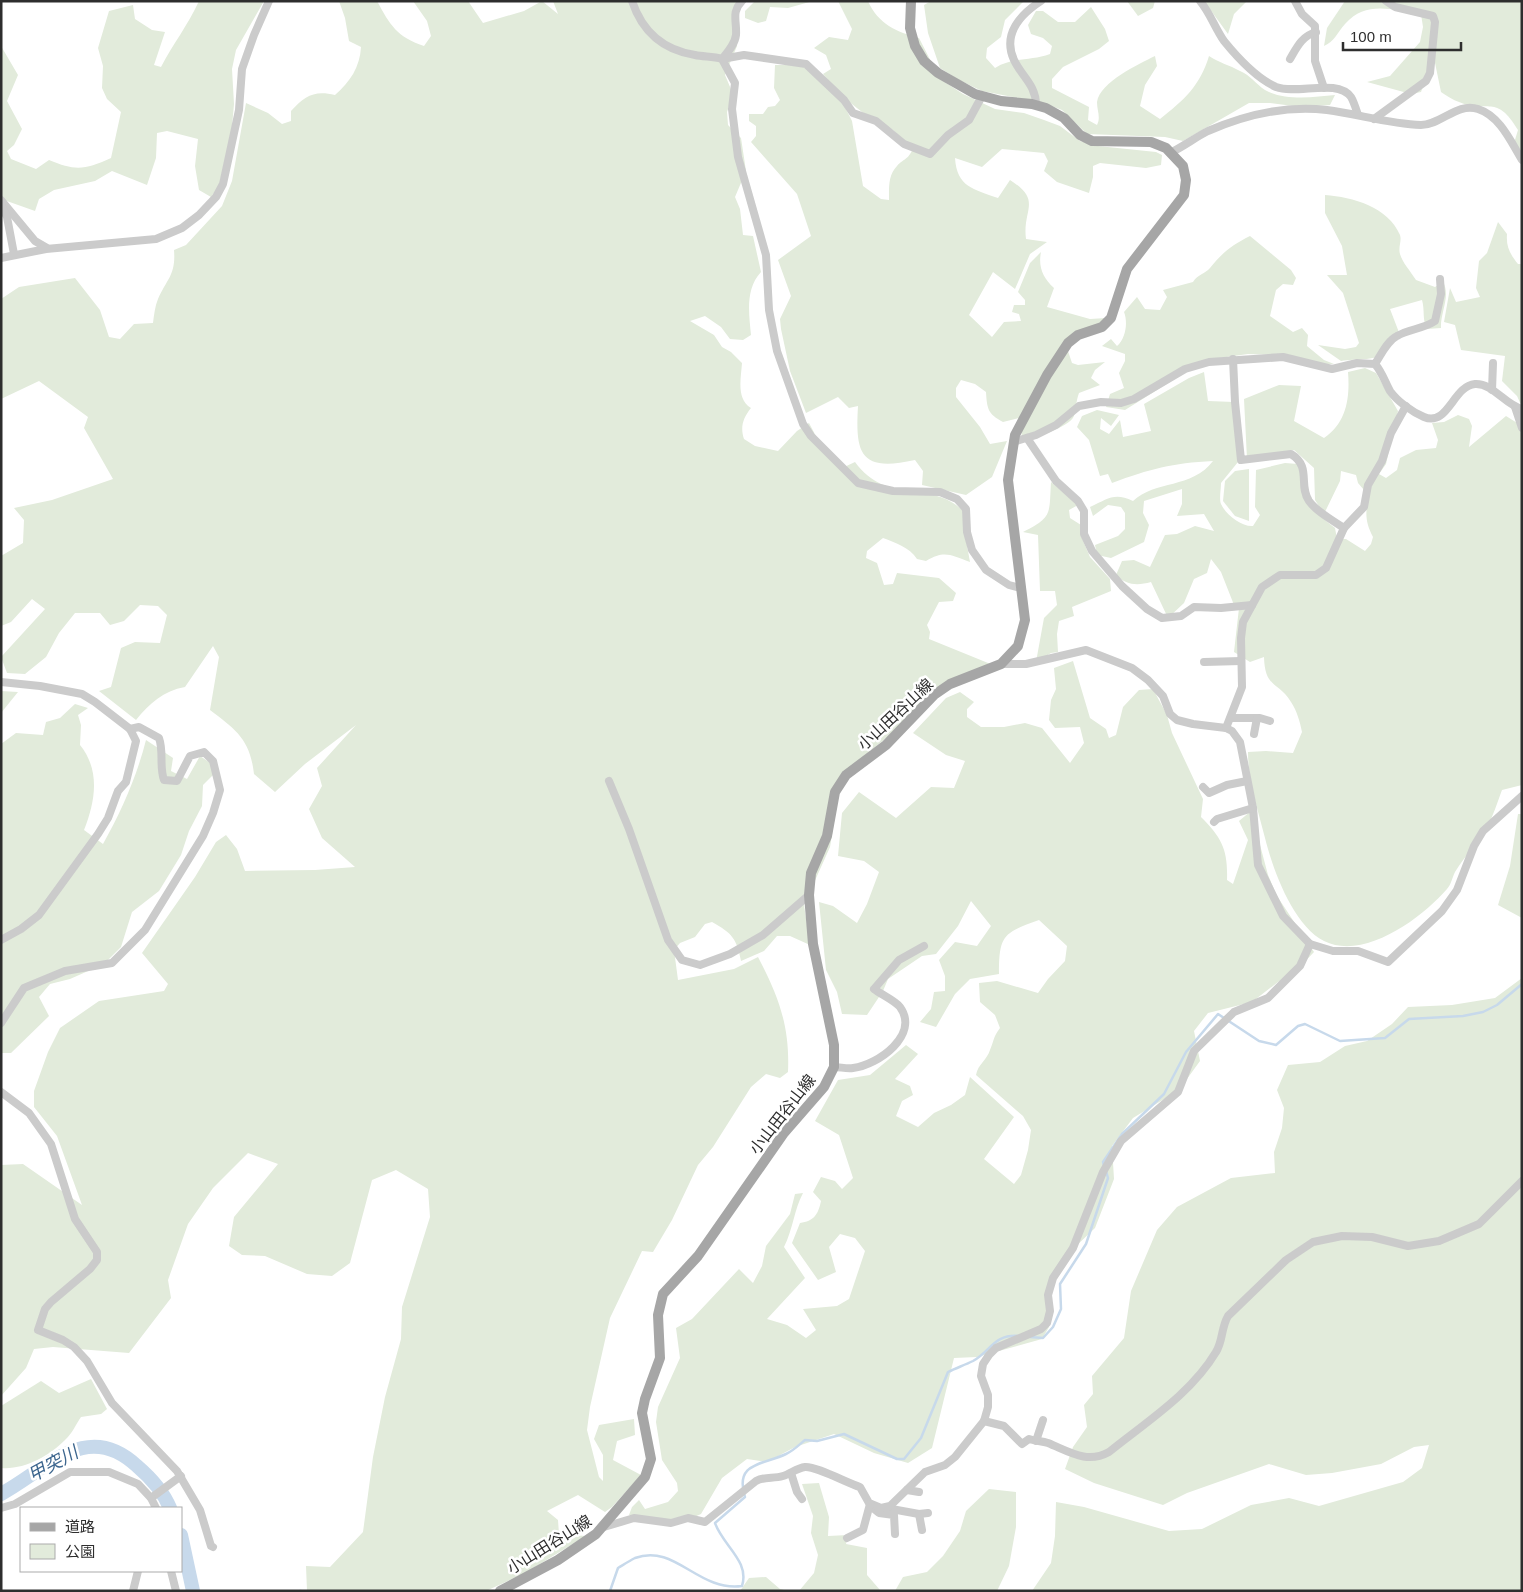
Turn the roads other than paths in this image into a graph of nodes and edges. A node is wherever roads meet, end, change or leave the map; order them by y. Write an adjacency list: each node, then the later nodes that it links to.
1 (270, 1): 21 (street)
2 (632, 1): 10 (street)
3 (742, 1): 10 (street)
4 (911, 1): 13 (main road)
5 (1041, 1): 14 (street)
6 (1200, 1): 12 (street)
7 (1295, 1): 9 (street)
8 (1386, 1): 16 (street)
9 (1316, 32): 11 (street); 12 (street)
10 (722, 59): 13 (street); 35 (street)
11 (1290, 59)
12 (1324, 88): 15 (street)
13 (982, 96): 14 (main road)
14 (1036, 105): 17 (main road)
15 (1358, 115): 16 (street); 17 (street)
16 (1374, 119): 18 (street)
17 (1172, 152): 33 (main road, 小山田谷山線)
18 (1522, 160)
19 (1, 200): 21 (street)
20 (1, 204): 22 (street)
21 (51, 249): 22 (street)
22 (14, 254): 23 (street)
23 (1, 258)
24 (1440, 279): 27 (street)
25 (1234, 359): 27 (street); 32 (street); 34 (street)
26 (1493, 363): 28 (street)
27 (1375, 364): 29 (street)
28 (1492, 390): 29 (street); 30 (street)
29 (1406, 406): 34 (street)
30 (1518, 408): 31 (street)
31 (1522, 428)
32 (1027, 438): 33 (street); 36 (street)
33 (1013, 442): 35 (main road, 小山田谷山線)
34 (1344, 528): 36 (street)
35 (1020, 588): 39 (main road, 小山田谷山線)
36 (1252, 605): 37 (street)
37 (1242, 661): 38 (street); 41 (street)
38 (1204, 662)
39 (1001, 664): 44 (street); 53 (main road, 小山田谷山線)
40 (1, 682): 45 (street)
41 (1232, 718): 42 (street); 44 (street)
42 (1257, 718): 43 (street); 46 (street)
43 (1270, 721)
44 (1226, 728): 48 (street)
45 (130, 729): 54 (street); 57 (street)
46 (1254, 734)
47 (609, 781): 53 (street)
48 (1247, 781): 49 (street); 51 (street)
49 (1203, 786)
50 (1522, 796): 55 (street)
51 (1253, 808): 52 (street); 55 (street)
52 (1214, 822)
53 (809, 895): 58 (main road, 小山田谷山線)
54 (1, 940)
55 (1310, 944): 62 (street)
56 (924, 946): 58 (street)
57 (1, 1023)
58 (834, 1067): 76 (main road, 小山田谷山線)
59 (1, 1092): 65 (street)
60 (1522, 1181): 63 (street)
61 (1043, 1420): 63 (street)
62 (984, 1421): 63 (street); 66 (street)
63 (1036, 1441)
64 (792, 1473): 69 (street); 70 (street); 76 (street)
65 (181, 1476): 68 (street); 80 (street)
66 (907, 1490): 67 (street); 72 (street)
67 (919, 1492)
68 (151, 1498): 71 (street); 73 (street)
69 (802, 1499)
70 (872, 1505): 72 (street); 78 (street); 79 (street)
71 (156, 1507)
72 (884, 1507): 75 (street)
73 (1, 1508)
74 (928, 1513): 75 (street)
75 (919, 1514): 77 (street)
76 (604, 1527): 85 (main road, 小山田谷山線)
77 (922, 1530)
78 (895, 1534)
79 (847, 1538)
80 (213, 1547)
81 (138, 1572): 83 (street)
82 (172, 1572): 84 (street)
83 (132, 1591)
84 (176, 1591)
85 (500, 1591)

